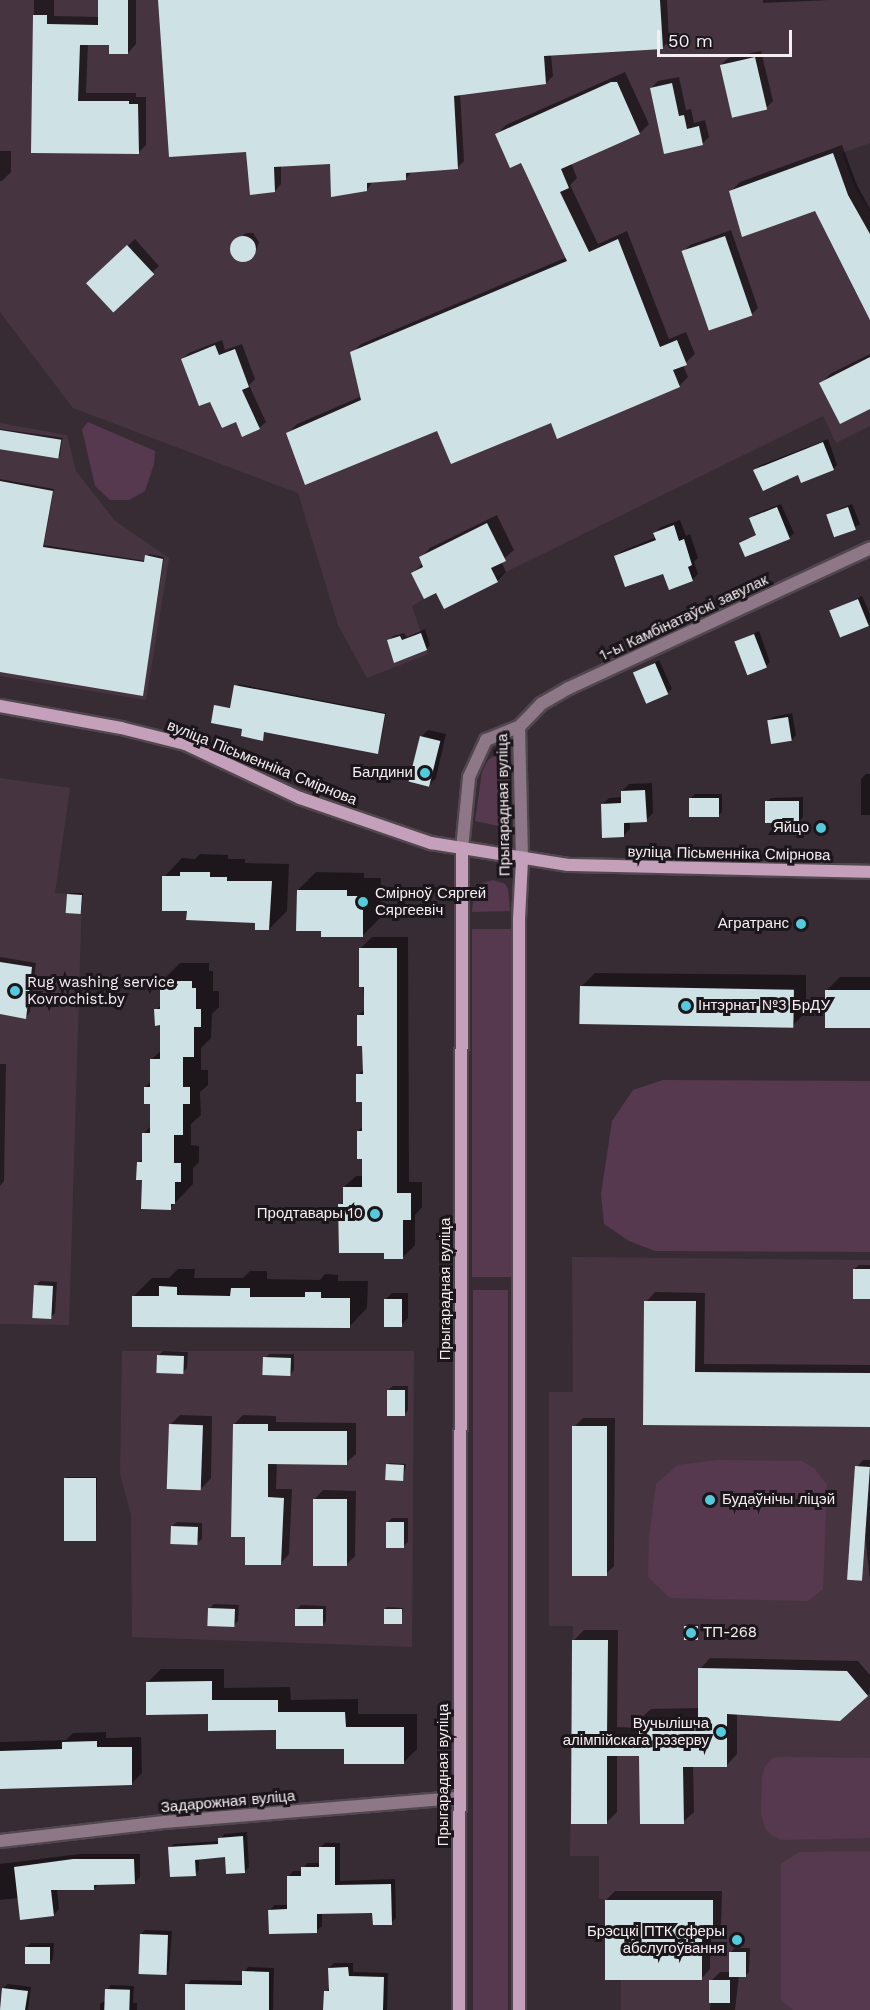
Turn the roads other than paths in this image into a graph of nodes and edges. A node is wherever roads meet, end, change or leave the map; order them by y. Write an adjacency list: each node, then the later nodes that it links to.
1 (870, 548): 3 (street, 1-ы Камбінатаўскі завулак)
2 (0, 706): 4 (street, вуліца Пісьменніка Смірнова)
3 (519, 727): 4 (street, Прыгарадная вуліца); 5 (street, Прыгарадная вуліца)
4 (462, 849): 5 (street, вуліца Пісьменніка Смірнова); 7 (street, Прыгарадная вуліца)
5 (522, 859): 6 (street, вуліца Пісьменніка Смірнова); 10 (street, Прыгарадная вуліца)
6 (870, 872)
7 (459, 1798): 8 (street, Задарожная вуліца); 9 (street, Прыгарадная вуліца)
8 (0, 1841)
9 (459, 2010)
10 (519, 2010)

